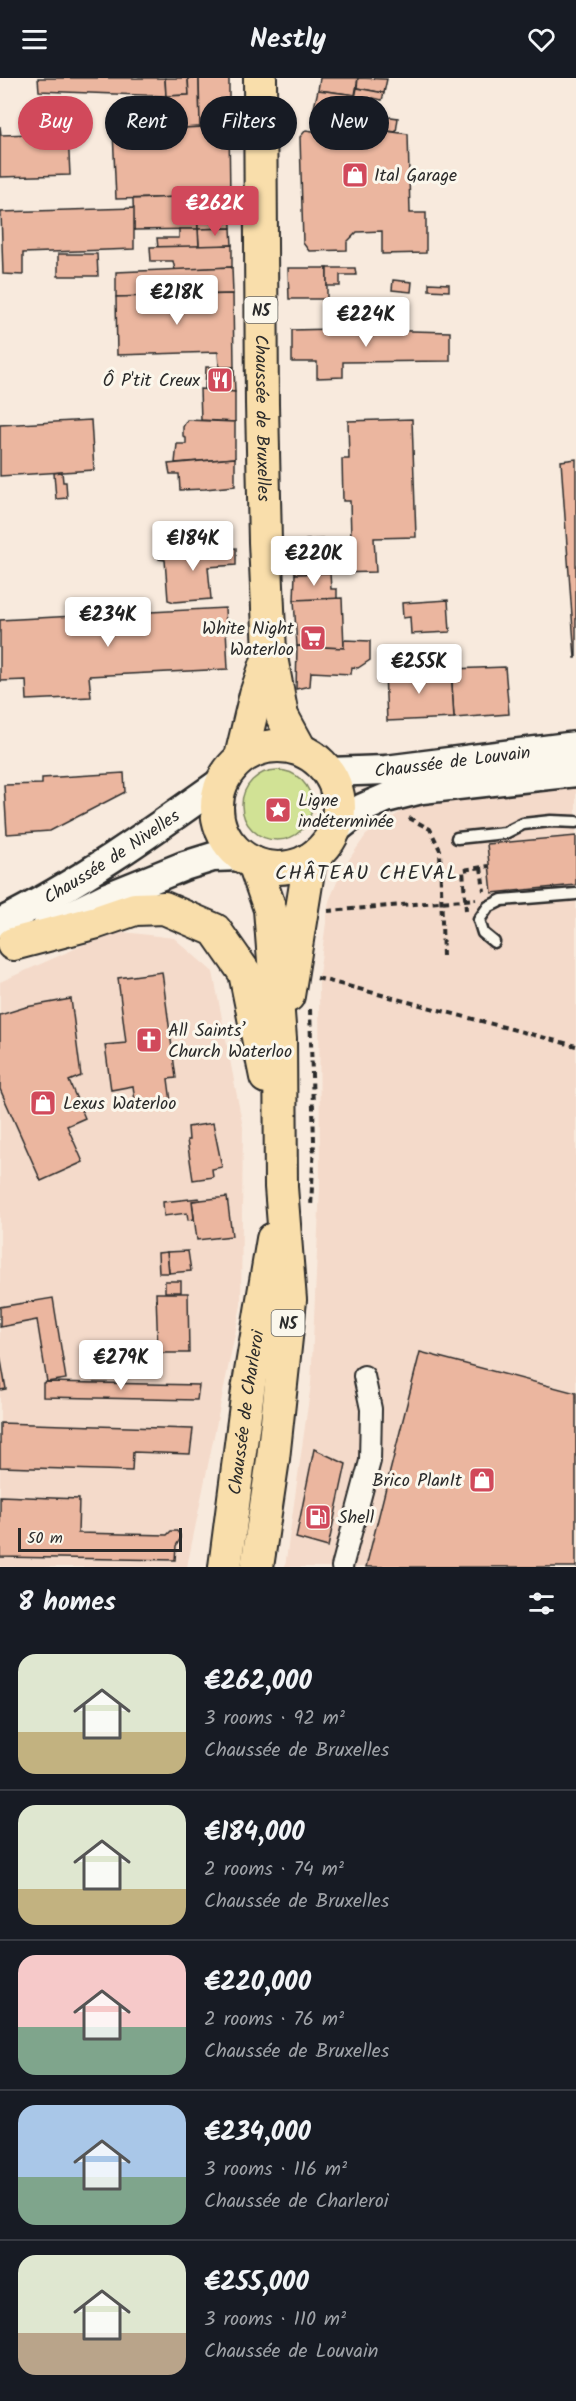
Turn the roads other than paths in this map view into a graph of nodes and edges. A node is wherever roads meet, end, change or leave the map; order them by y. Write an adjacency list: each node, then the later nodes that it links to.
1 (260, 78): 2 (main road, Chaussée de Bruxelles / N5)
2 (270, 652): 4 (main road, N5); 5 (main road, N5)
3 (576, 746): 6 (main road, Chaussée de Louvain)
4 (300, 749): 5 (main road, N5); 6 (main road, N5)
5 (241, 757): 8 (main road, N5)
6 (329, 772): 10 (main road)
7 (576, 772): 10 (main road, Chaussée de Louvain)
8 (220, 783): 12 (main road, N5); 15 (main road, Chaussée de Nivelles)
9 (576, 822): 11 (lane)
10 (336, 829): 13 (main road)
11 (457, 838)
12 (247, 860): 13 (main road); 15 (main road, Chaussée de Nivelles); 17 (main road, Chaussée de Charleroi / N5)
13 (310, 860): 17 (main road, Chaussée de Charleroi / N5)
14 (574, 895): 16 (lane)
15 (4, 939): 18 (main road)
16 (494, 942)
17 (280, 1039): 18 (main road, Chaussée de Charleroi / N5)
18 (280, 1146): 19 (main road, Chaussée de Charleroi / N5)
19 (282, 1187): 21 (main road, Chaussée de Charleroi / N5); 22 (main road, Chaussée de Charleroi / N5)
20 (364, 1376): 23 (street)
21 (225, 1567)
22 (257, 1567)
23 (342, 1567)

